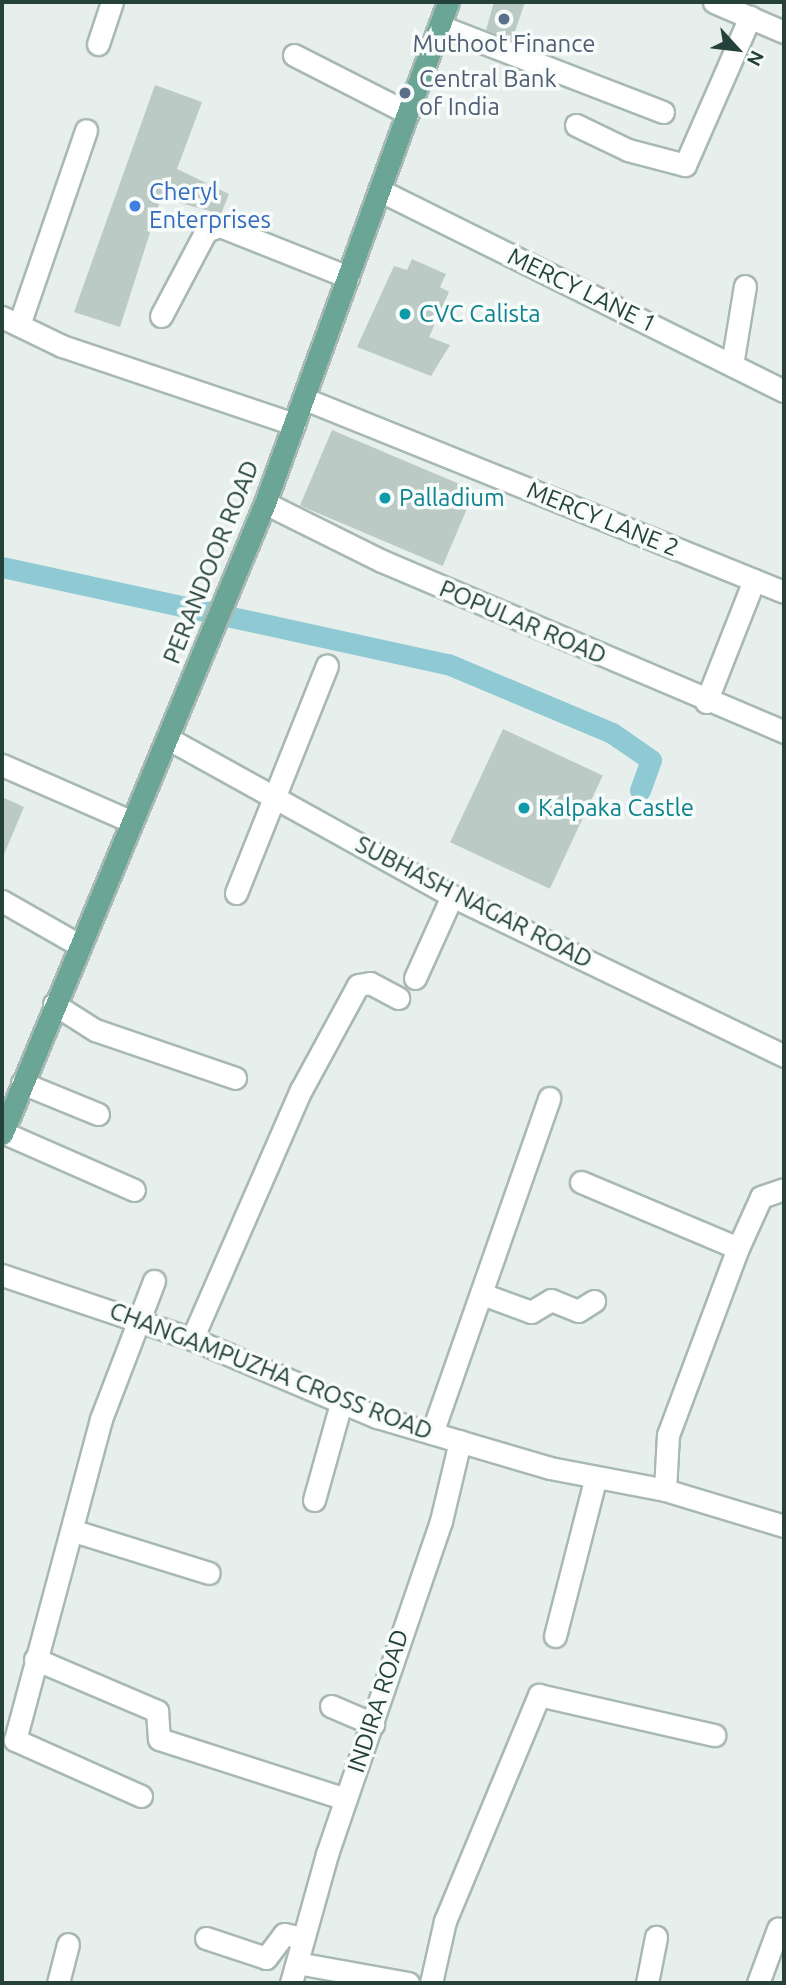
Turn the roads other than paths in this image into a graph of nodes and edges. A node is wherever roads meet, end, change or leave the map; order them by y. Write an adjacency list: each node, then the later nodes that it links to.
1 (112, 2): 7 (street)
2 (448, 2): 5 (main road, PERANDOOR ROAD)
3 (715, 2): 4 (street)
4 (750, 17): 6 (street); 11 (street)
5 (440, 26): 9 (street); 10 (main road, PERANDOOR ROAD)
6 (784, 32)
7 (98, 44)
8 (293, 55): 10 (street)
9 (663, 112)
10 (408, 113): 13 (main road, PERANDOOR ROAD)
11 (576, 125)
12 (86, 130): 17 (street)
13 (379, 190): 14 (main road, PERANDOOR ROAD); 18 (street, MERCY LANE 1)
14 (348, 277): 16 (street); 20 (main road, PERANDOOR ROAD)
15 (745, 286): 18 (street)
16 (161, 316)
17 (10, 321): 21 (street)
18 (732, 365): 19 (street, MERCY LANE 1)
19 (784, 391)
20 (305, 398): 21 (main road, PERANDOOR ROAD); 23 (street, MERCY LANE 2)
21 (294, 424): 22 (main road, PERANDOOR ROAD)
22 (265, 503): 26 (street, POPULAR ROAD); 28 (main road, PERANDOOR ROAD)
23 (754, 580): 24 (street, MERCY LANE 2); 26 (street)
24 (784, 592)
25 (327, 666): 30 (street)
26 (706, 702): 27 (street, POPULAR ROAD)
27 (784, 732)
28 (169, 739): 30 (street, SUBHASH NAGAR ROAD); 31 (main road, PERANDOOR ROAD)
29 (2, 765): 31 (street)
30 (273, 793): 32 (street); 33 (street, SUBHASH NAGAR ROAD)
31 (130, 821): 35 (main road, PERANDOOR ROAD)
32 (236, 893)
33 (452, 896): 36 (street); 39 (street, SUBHASH NAGAR ROAD)
34 (2, 901): 35 (street)
35 (79, 945): 38 (main road, PERANDOOR ROAD)
36 (415, 978)
37 (398, 998): 54 (street)
38 (54, 1004): 40 (street); 41 (main road, PERANDOOR ROAD)
39 (784, 1056)
40 (235, 1078)
41 (22, 1083): 43 (street); 44 (main road, PERANDOOR ROAD)
42 (549, 1098): 51 (street)
43 (99, 1114)
44 (2, 1133): 47 (street)
45 (581, 1182): 48 (street)
46 (784, 1189): 48 (street)
47 (134, 1190)
48 (738, 1248): 59 (street)
49 (2, 1275): 53 (street, CHANGAMPUZHA CROSS ROAD)
50 (154, 1281): 53 (street)
51 (482, 1294): 52 (street); 56 (street)
52 (594, 1301)
53 (139, 1320): 54 (street, CHANGAMPUZHA CROSS ROAD); 62 (street)
54 (192, 1339): 55 (street, CHANGAMPUZHA CROSS ROAD)
55 (341, 1403): 56 (street, CHANGAMPUZHA CROSS ROAD); 60 (street)
56 (432, 1433): 57 (street, CHANGAMPUZHA CROSS ROAD)
57 (460, 1441): 58 (street, CHANGAMPUZHA CROSS ROAD); 67 (street, INDIRA ROAD)
58 (595, 1480): 59 (street, CHANGAMPUZHA CROSS ROAD); 64 (street)
59 (665, 1490): 61 (street, CHANGAMPUZHA CROSS ROAD)
60 (314, 1500)
61 (784, 1526)
62 (74, 1531): 63 (street); 65 (street)
63 (209, 1573)
64 (555, 1636)
65 (35, 1658): 69 (street); 70 (street)
66 (331, 1706): 67 (street)
67 (373, 1724): 70 (street, INDIRA ROAD)
68 (713, 1735): 80 (street)
69 (141, 1796)
70 (346, 1799): 74 (street, INDIRA ROAD)
71 (778, 1929): 82 (street)
72 (656, 1937): 81 (street)
73 (206, 1938): 74 (street)
74 (303, 1938): 76 (street, INDIRA ROAD)
75 (68, 1944): 77 (street)
76 (297, 1962): 78 (street, INDIRA ROAD); 79 (street)
77 (58, 1983)
78 (291, 1983)
79 (408, 1983)
80 (432, 1983)
81 (647, 1983)
82 (758, 1983)

